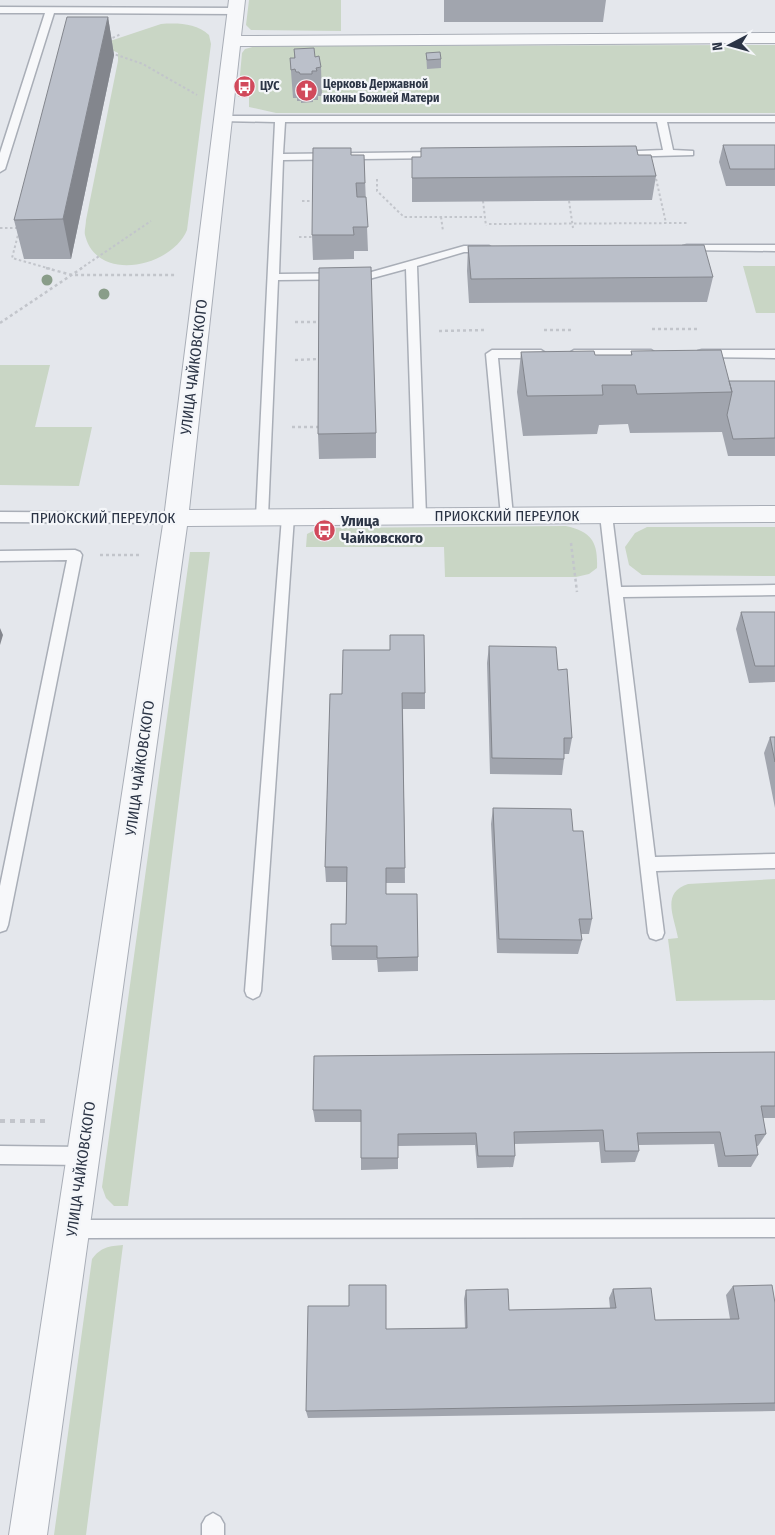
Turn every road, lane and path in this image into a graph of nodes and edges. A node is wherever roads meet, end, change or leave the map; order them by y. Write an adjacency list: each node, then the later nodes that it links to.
1 (236, 5): 3 (lane); 7 (street, УЛИЦА ЧАЙКОВСКОГО)
2 (0, 10): 3 (lane)
3 (50, 10): 19 (lane)
4 (124, 33): 6 (path)
5 (775, 38): 7 (street)
6 (106, 41)
7 (232, 41): 9 (street, УЛИЦА ЧАЙКОВСКОГО)
8 (107, 52): 9 (path)
9 (224, 109): 10 (lane); 49 (street, УЛИЦА ЧАЙКОВСКОГО)
10 (280, 119): 11 (lane); 18 (lane)
11 (661, 119): 12 (lane); 15 (lane)
12 (775, 119)
13 (689, 153): 15 (lane)
14 (604, 154): 15 (lane)
15 (669, 154): 25 (path)
16 (456, 155): 17 (lane)
17 (377, 156): 18 (lane); 22 (path)
18 (278, 157): 37 (lane)
19 (0, 169)
20 (569, 201): 27 (path)
21 (484, 202): 23 (path)
22 (442, 217): 23 (path); 30 (path)
23 (485, 217): 27 (path)
24 (151, 221): 35 (path)
25 (666, 223): 26 (path); 27 (path)
26 (682, 223)
27 (573, 224): 29 (path)
28 (0, 228): 35 (path)
29 (573, 228)
30 (443, 232)
31 (679, 248): 32 (lane)
32 (775, 248)
33 (502, 249): 34 (lane)
34 (411, 264): 37 (lane); 44 (lane)
35 (72, 275): 36 (path); 38 (path)
36 (179, 275)
37 (273, 277): 47 (lane)
38 (0, 323)
39 (659, 354): 45 (lane)
40 (688, 354): 41 (lane)
41 (775, 354)
42 (775, 514): 43 (street, ПРИОКСКИЙ ПЕРЕУЛОК)
43 (606, 515): 45 (street, ПРИОКСКИЙ ПЕРЕУЛОК); 56 (lane)
44 (420, 516): 45 (street, ПРИОКСКИЙ ПЕРЕУЛОК); 48 (street, ПРИОКСКИЙ ПЕРЕУЛОК)
45 (507, 516)
46 (0, 517): 49 (lane, ПРИОКСКИЙ ПЕРЕУЛОК)
47 (262, 517): 48 (street, ПРИОКСКИЙ ПЕРЕУЛОК); 49 (street, ПРИОКСКИЙ ПЕРЕУЛОК)
48 (288, 517): 61 (lane)
49 (176, 518): 65 (street, УЛИЦА ЧАЙКОВСКОГО)
50 (572, 547): 55 (path)
51 (75, 555): 52 (path); 53 (lane); 59 (lane)
52 (139, 555)
53 (0, 556)
54 (775, 590): 56 (lane)
55 (577, 592)
56 (615, 592): 58 (lane)
57 (775, 861): 58 (lane)
58 (648, 864): 60 (lane)
59 (0, 925)
60 (656, 932)
61 (254, 991)
62 (0, 1120): 63 (path)
63 (46, 1121)
64 (0, 1155): 65 (lane)
65 (83, 1156): 67 (street, УЛИЦА ЧАЙКОВСКОГО)
66 (775, 1228): 67 (lane)
67 (72, 1229): 68 (street, УЛИЦА ЧАЙКОВСКОГО)
68 (28, 1535)

